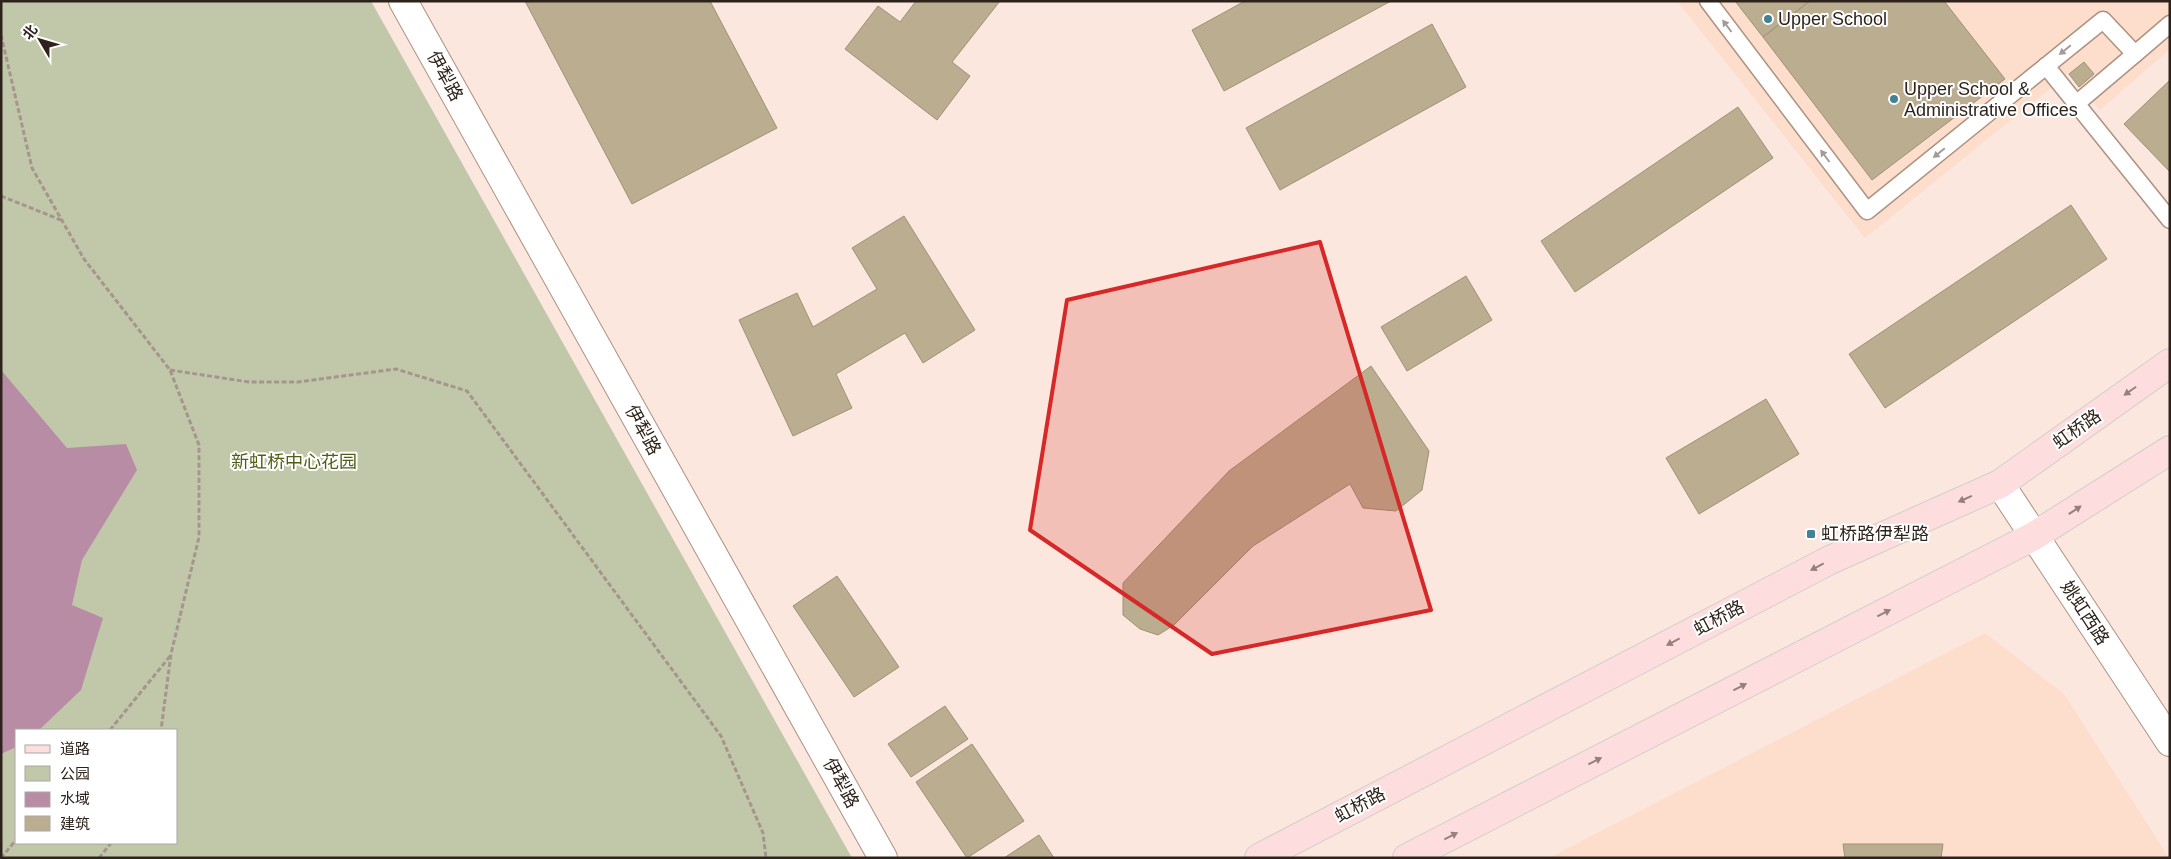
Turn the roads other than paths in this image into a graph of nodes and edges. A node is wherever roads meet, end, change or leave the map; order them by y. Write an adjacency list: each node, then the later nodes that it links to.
1 (403, 1): 13 (street, 伊犁路)
2 (1708, 1): 5 (lane, one-way to 2)
3 (2170, 24): 4 (lane)
4 (2135, 54): 5 (lane, one-way to 5); 6 (lane)
5 (2046, 66): 6 (lane)
6 (2076, 104): 7 (lane)
7 (2170, 220)
8 (2170, 363): 10 (main road, 虹桥路, one-way to 10)
9 (2170, 450): 11 (main road, one-way to 9)
10 (2000, 484): 11 (street, 姚虹西路); 14 (main road, 虹桥路, one-way to 14)
11 (2034, 536): 12 (street, 姚虹西路); 15 (main road, one-way to 11)
12 (2170, 742)
13 (882, 858)
14 (1259, 858)
15 (1407, 858)

